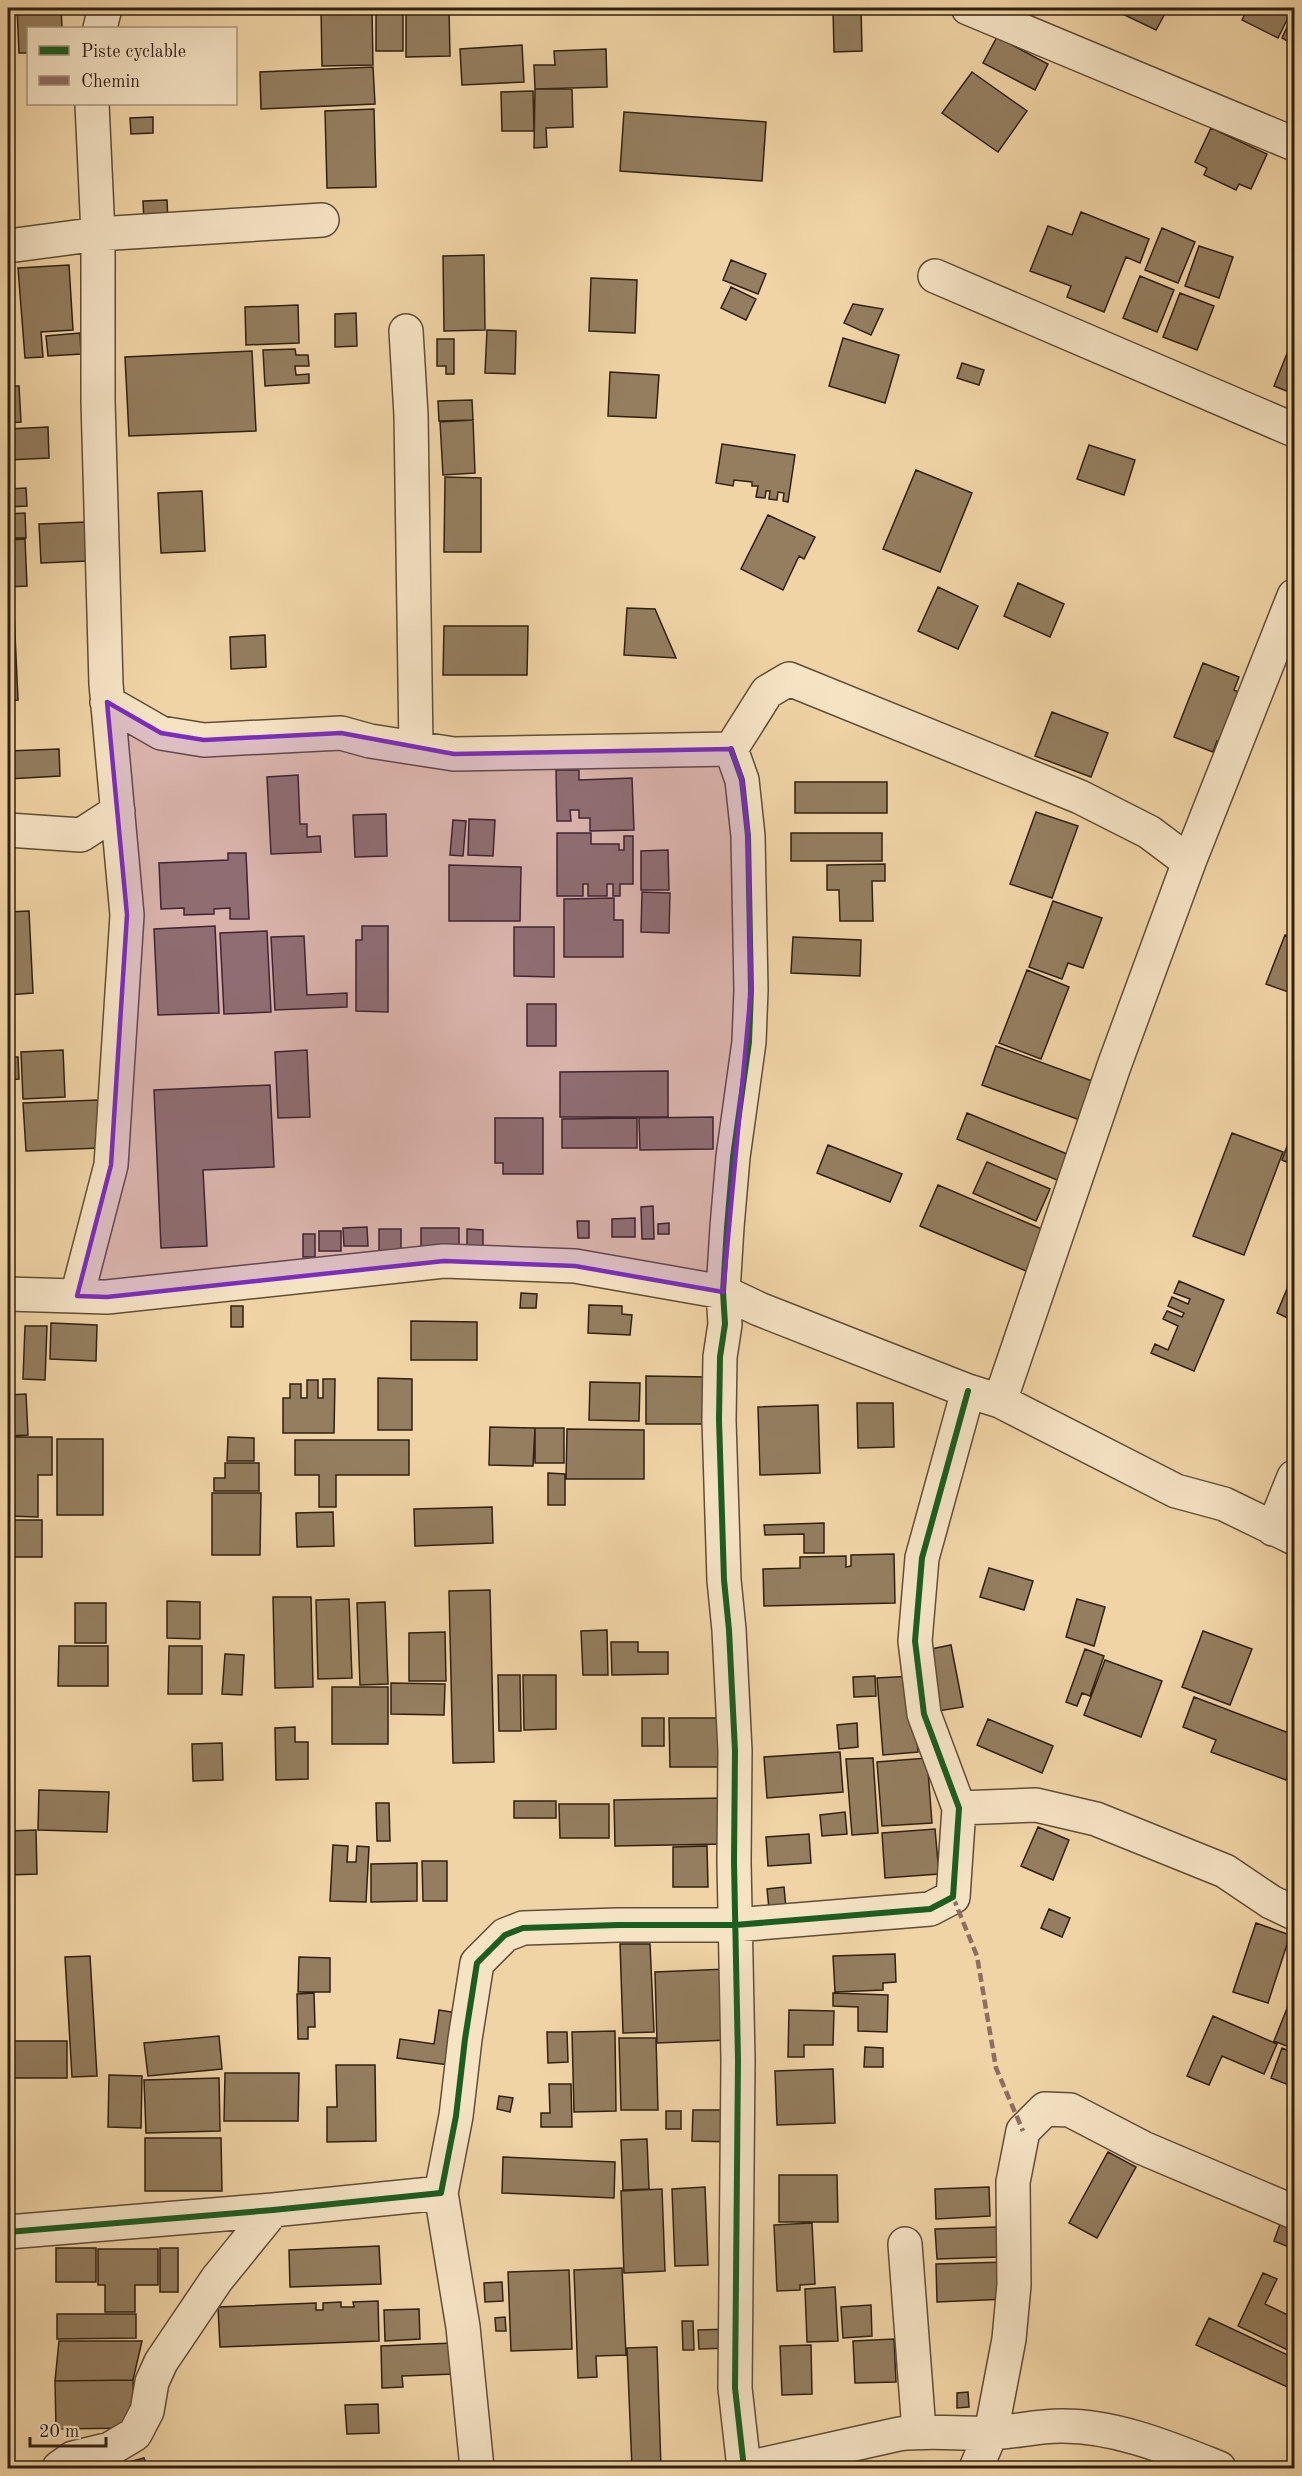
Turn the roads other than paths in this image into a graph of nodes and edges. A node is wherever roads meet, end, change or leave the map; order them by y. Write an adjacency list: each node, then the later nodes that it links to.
1 (105, 8): 3 (street)
2 (968, 8): 5 (street)
3 (100, 27)
4 (92, 105): 7 (street)
5 (1294, 144)
6 (322, 220): 7 (street)
7 (98, 234): 8 (street); 13 (street)
8 (8, 246)
9 (935, 276): 11 (street)
10 (406, 331): 14 (street)
11 (1294, 430)
12 (1294, 596): 18 (street)
13 (107, 702): 14 (street); 16 (street)
14 (416, 747): 15 (street)
15 (731, 749): 18 (street); 19 (street)
16 (118, 811): 17 (street); 21 (street)
17 (8, 831)
18 (1189, 862): 23 (street)
19 (723, 1292): 21 (street); 22 (street); 28 (street)
20 (8, 1294): 21 (street)
21 (77, 1296)
22 (968, 1391): 23 (street); 26 (street)
23 (1000, 1401): 25 (street)
24 (1294, 1477): 25 (street)
25 (1284, 1533)
26 (959, 1808): 27 (street); 28 (street)
27 (1294, 1913)
28 (735, 1925): 29 (street); 38 (street)
29 (441, 2193): 30 (street); 37 (street)
30 (273, 2210): 32 (street); 36 (street)
31 (1294, 2212): 35 (street)
32 (8, 2232)
33 (905, 2244): 34 (street)
34 (920, 2431): 35 (street); 38 (street)
35 (991, 2433): 39 (street); 40 (street)
36 (59, 2469)
37 (477, 2469)
38 (746, 2469)
39 (976, 2469)
40 (1219, 2469)

